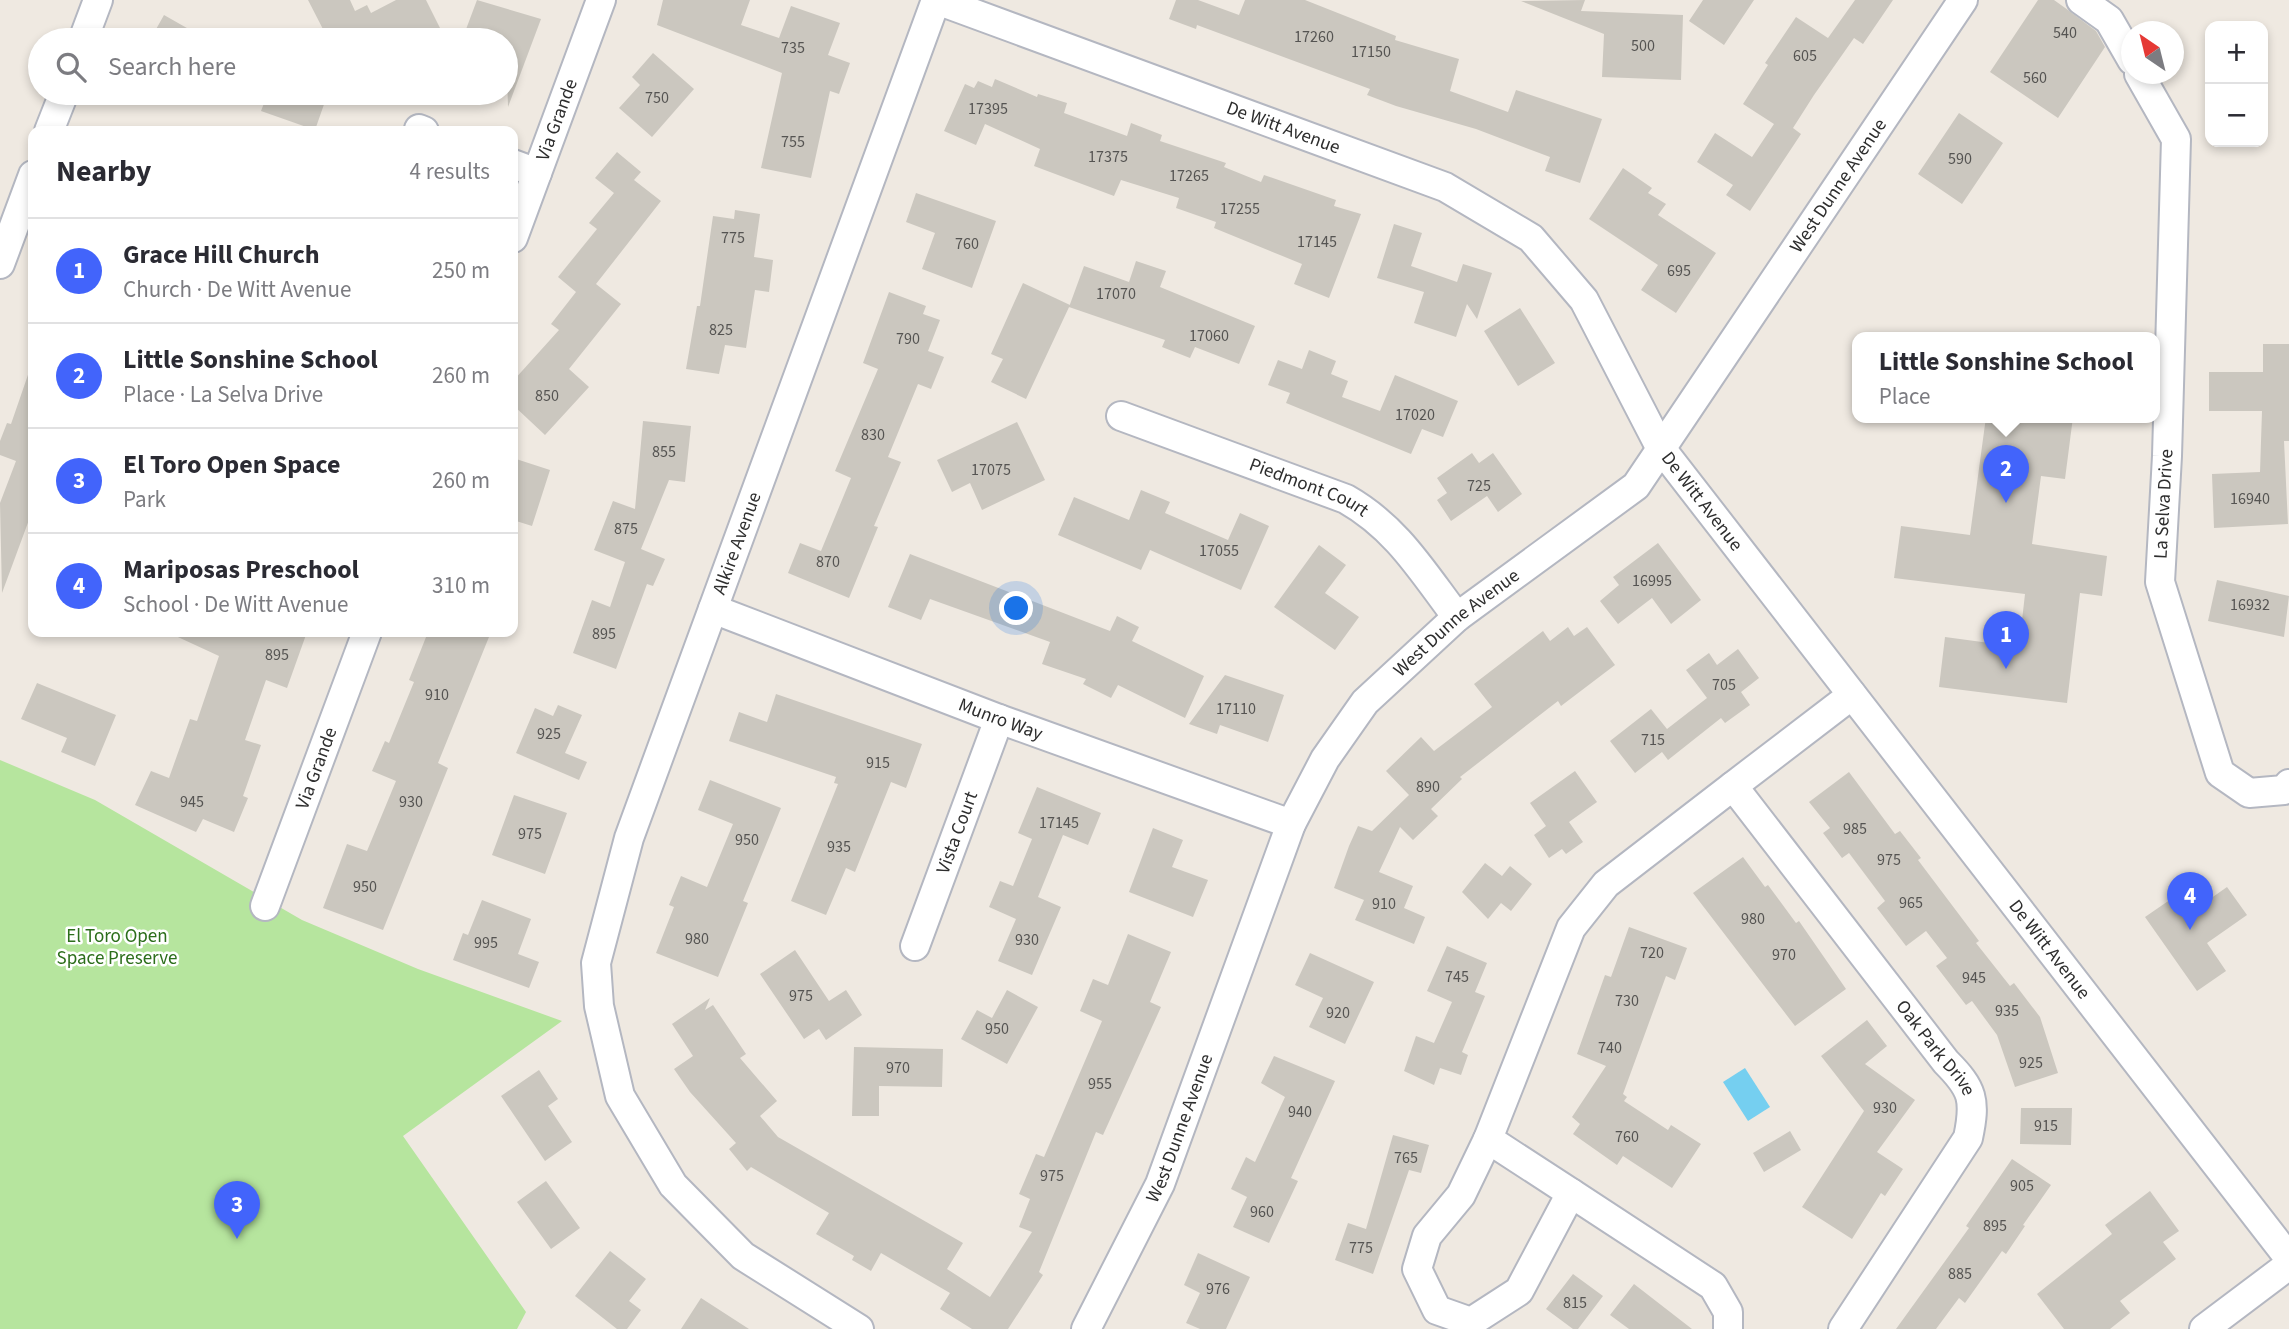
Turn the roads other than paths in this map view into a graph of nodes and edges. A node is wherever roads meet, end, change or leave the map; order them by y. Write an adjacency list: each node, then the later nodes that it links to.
1 (98, 0): 6 (street)
2 (601, 0): 11 (street, Via Grande)
3 (936, 0): 16 (street, De Witt Avenue); 17 (street, Alkire Avenue)
4 (1963, 0): 16 (street, West Dunne Avenue)
5 (2081, 0): 7 (street)
6 (88, 28)
7 (2121, 41)
8 (2145, 84): 22 (street, La Selva Drive)
9 (60, 105): 10 (street)
10 (52, 126)
11 (525, 168): 13 (street, Via Grande)
12 (28, 188): 14 (street)
13 (518, 209)
14 (0, 264)
15 (1122, 416): 18 (street, Piedmont Court)
16 (1660, 447): 18 (street, West Dunne Avenue); 20 (street, De Witt Avenue)
17 (713, 609): 21 (street, Munro Way); 31 (street, Alkire Avenue)
18 (1457, 617): 24 (street, West Dunne Avenue)
19 (365, 637): 25 (street, Via Grande)
20 (1852, 695): 23 (street); 29 (street, De Witt Avenue)
21 (999, 719): 24 (street, Munro Way); 26 (street, Vista Court)
22 (2289, 784)
23 (1733, 786): 27 (street); 34 (street, Oak Park Drive)
24 (1291, 824): 32 (street, West Dunne Avenue)
25 (265, 906)
26 (915, 946)
27 (1488, 1139): 28 (street); 28 (street)
28 (1571, 1193): 33 (street)
29 (2289, 1258)
30 (2289, 1265): 35 (street)
31 (859, 1329)
32 (1086, 1329)
33 (1728, 1329)
34 (1843, 1329)
35 (2204, 1329)

